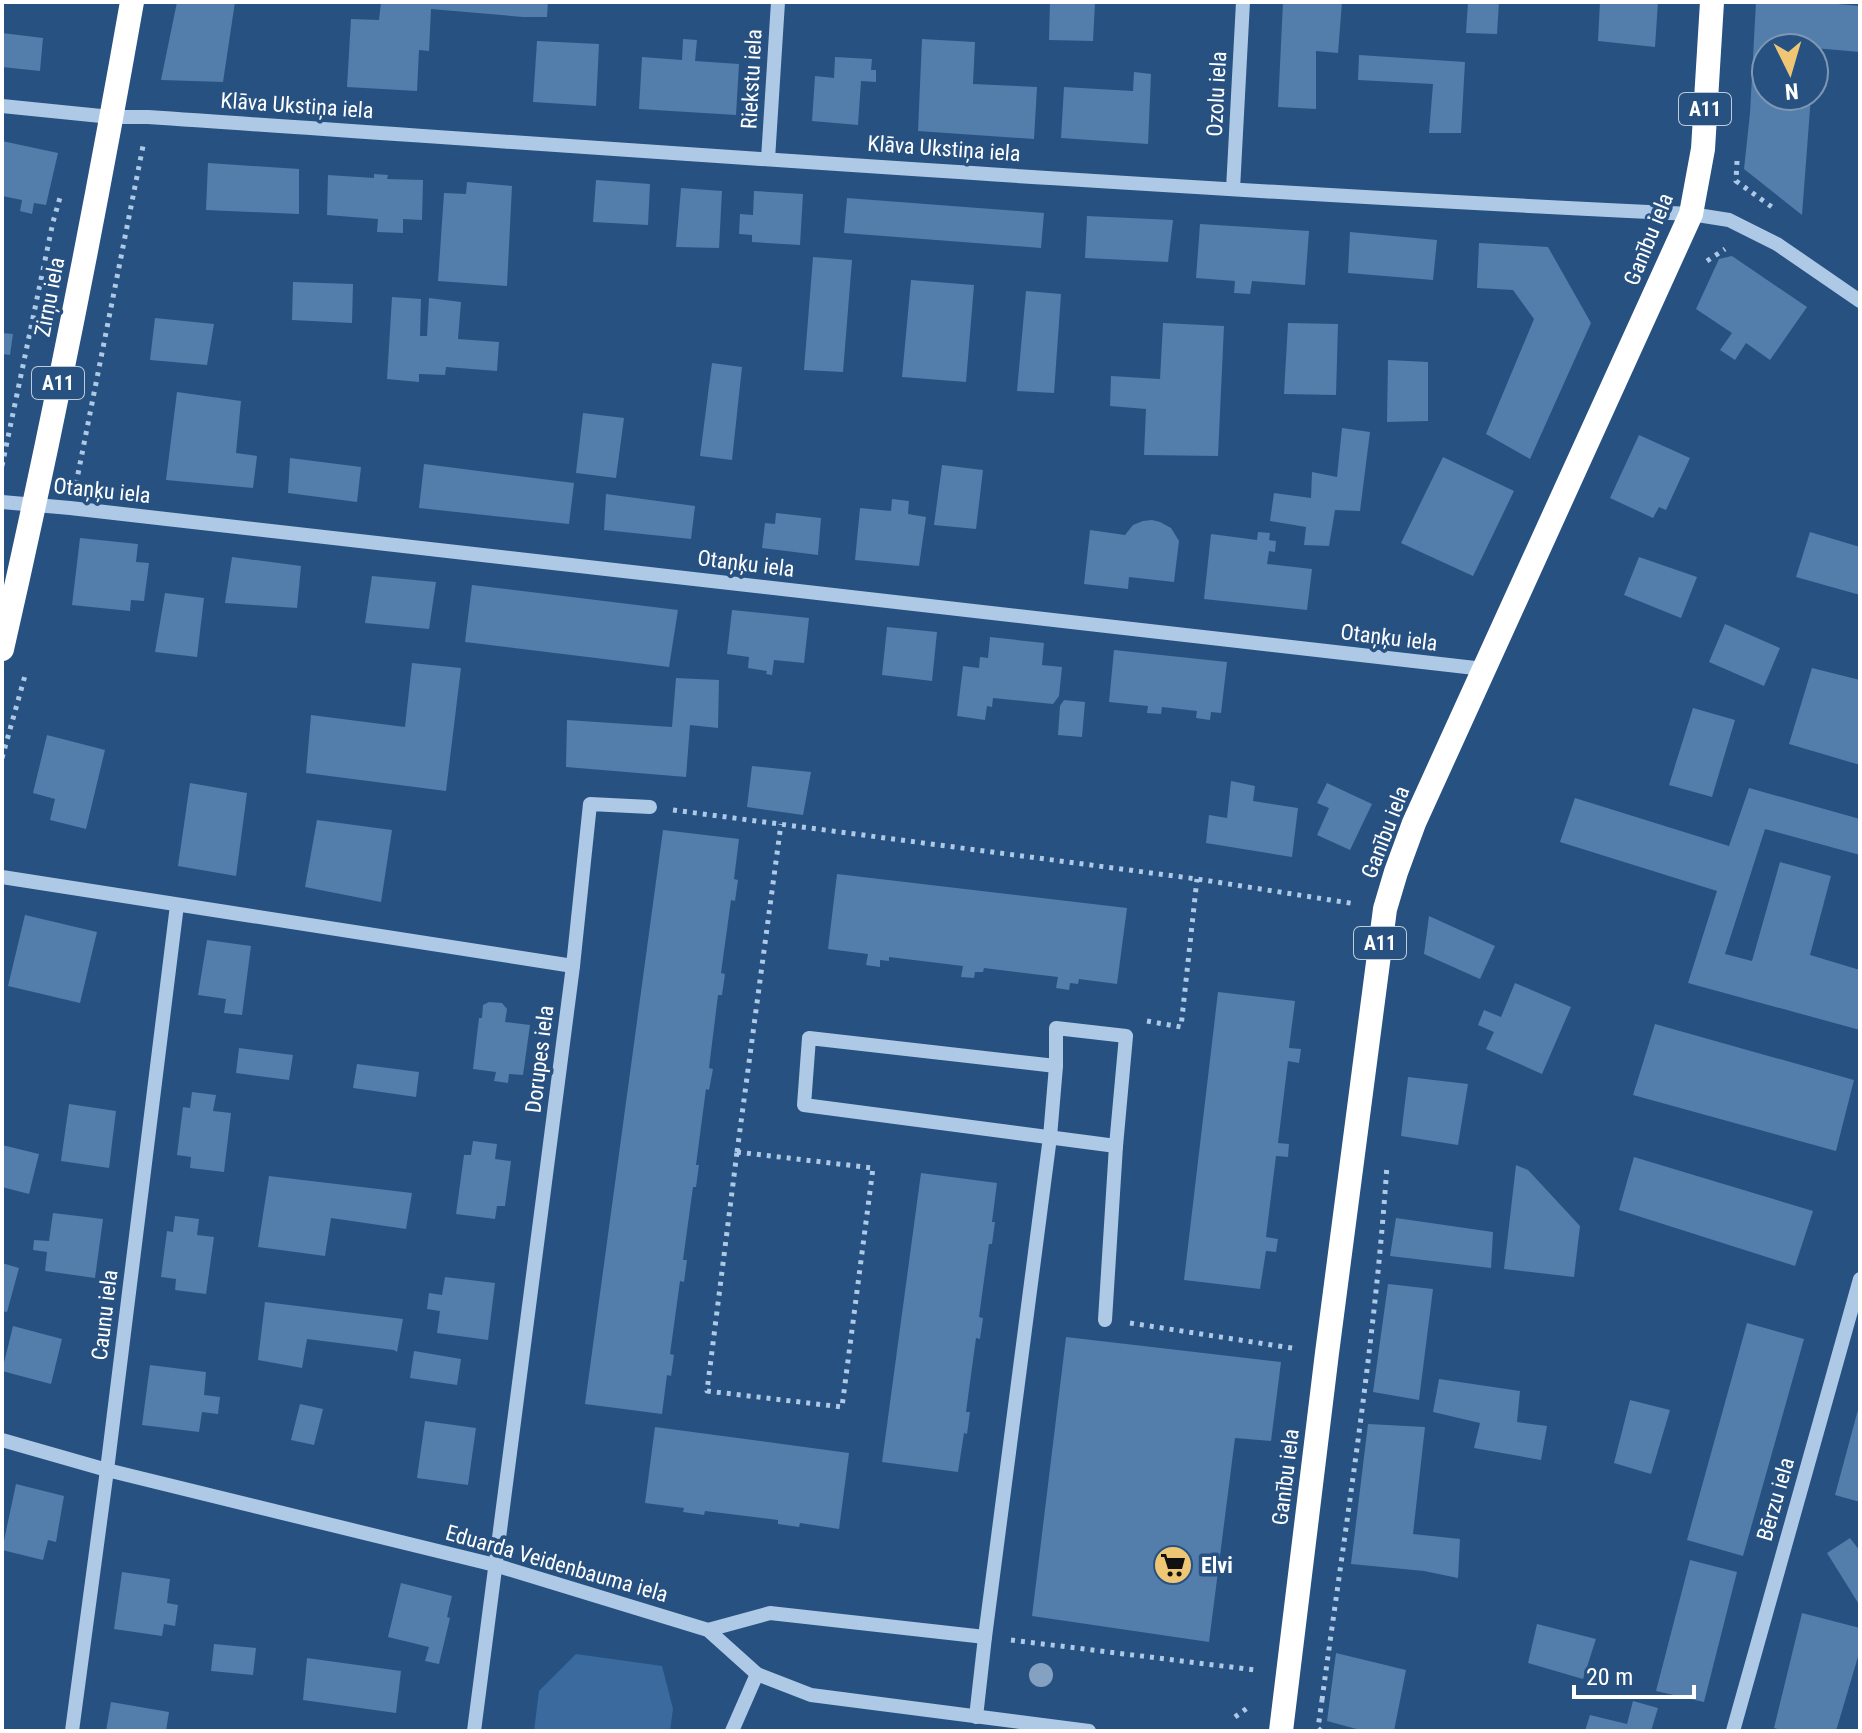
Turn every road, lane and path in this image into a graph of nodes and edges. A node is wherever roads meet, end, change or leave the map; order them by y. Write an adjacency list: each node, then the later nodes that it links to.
1 (132, 2): 6 (highway, Zirņu iela / A11)
2 (778, 2): 7 (street, Riekstu iela)
3 (1243, 2): 8 (street, Ozolu iela)
4 (1712, 2): 9 (highway, Ganību iela / A11)
5 (2, 106): 6 (street, Klāva Ukstiņa iela)
6 (111, 117): 7 (street, Klāva Ukstiņa iela); 14 (highway, Zirņu iela / A11)
7 (768, 159): 8 (street, Klāva Ukstiņa iela)
8 (1233, 189): 9 (street, Klāva Ukstiņa iela)
9 (1691, 214): 12 (street, Klāva Ukstiņa iela); 16 (highway, Ganību iela / A11)
10 (1726, 248): 11 (path)
11 (1699, 267)
12 (1860, 301)
13 (2, 502): 14 (street, Otaņķu iela)
14 (35, 505): 15 (highway, Zirņu iela / A11); 16 (street, Otaņķu iela)
15 (2, 649)
16 (1484, 669): 22 (highway, Ganību iela / A11)
17 (650, 807): 18 (path); 23 (street, Dorupes iela)
18 (781, 824): 20 (path); 28 (path)
19 (2, 877): 21 (street)
20 (1197, 879): 22 (path); 24 (path)
21 (177, 905): 23 (street); 34 (street, Caunu iela)
22 (1385, 909): 32 (highway, Ganību iela / A11)
23 (573, 966): 35 (street, Dorupes iela)
24 (1126, 1036): 25 (street); 27 (street)
25 (1056, 1066): 26 (street); 26 (street)
26 (1050, 1137): 27 (street); 37 (street)
27 (1116, 1146): 31 (street)
28 (737, 1152): 28 (path)
29 (1388, 1155): 40 (path)
30 (1860, 1279): 49 (street, Bērzu iela)
31 (1105, 1320): 32 (path)
32 (1327, 1353): 48 (highway, Ganību iela / A11)
33 (2, 1440): 34 (street, Eduarda Veidenbauma iela)
34 (107, 1470): 35 (street, Eduarda Veidenbauma iela); 44 (street, Caunu iela)
35 (495, 1565): 36 (street, Eduarda Veidenbauma iela); 45 (street, Dorupes iela)
36 (708, 1630): 37 (street); 39 (street, Eduarda Veidenbauma iela)
37 (985, 1637): 38 (path); 42 (street)
38 (1256, 1670)
39 (757, 1674): 42 (street, Eduarda Veidenbauma iela); 46 (street)
40 (1322, 1700)
41 (1253, 1702): 43 (path)
42 (976, 1717): 47 (street, Eduarda Veidenbauma iela)
43 (1235, 1717)
44 (72, 1731)
45 (474, 1731)
46 (732, 1731)
47 (1089, 1731)
48 (1281, 1731)
49 (1733, 1731)

